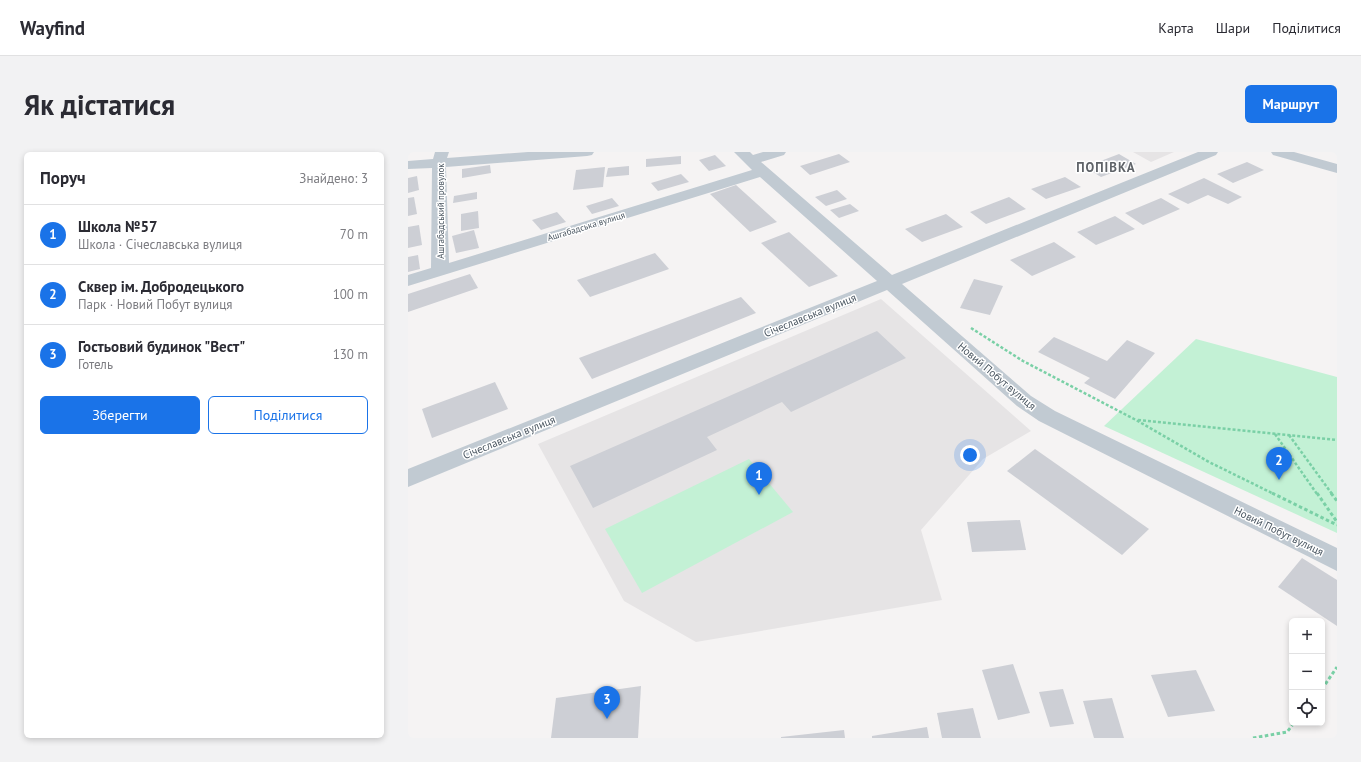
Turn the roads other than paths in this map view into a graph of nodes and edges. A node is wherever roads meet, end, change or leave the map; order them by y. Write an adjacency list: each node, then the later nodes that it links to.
1 (587, 152): 5 (street)
2 (779, 152): 6 (street, Ашгабадська вулиця)
3 (1211, 152): 11 (street, Січеславська вулиця)
4 (1278, 152): 8 (street)
5 (440, 157): 7 (street); 9 (street, Ашгабадський провулок)
6 (751, 161): 9 (street, Ашгабадська вулиця); 11 (street, Новий Побут вулиця)
7 (408, 165)
8 (1337, 169)
9 (440, 271): 10 (street, Ашгабадська вулиця)
10 (408, 281)
11 (889, 283): 12 (street, Січеславська вулиця); 13 (street, Новий Побут вулиця)
12 (408, 478)
13 (1337, 560)

